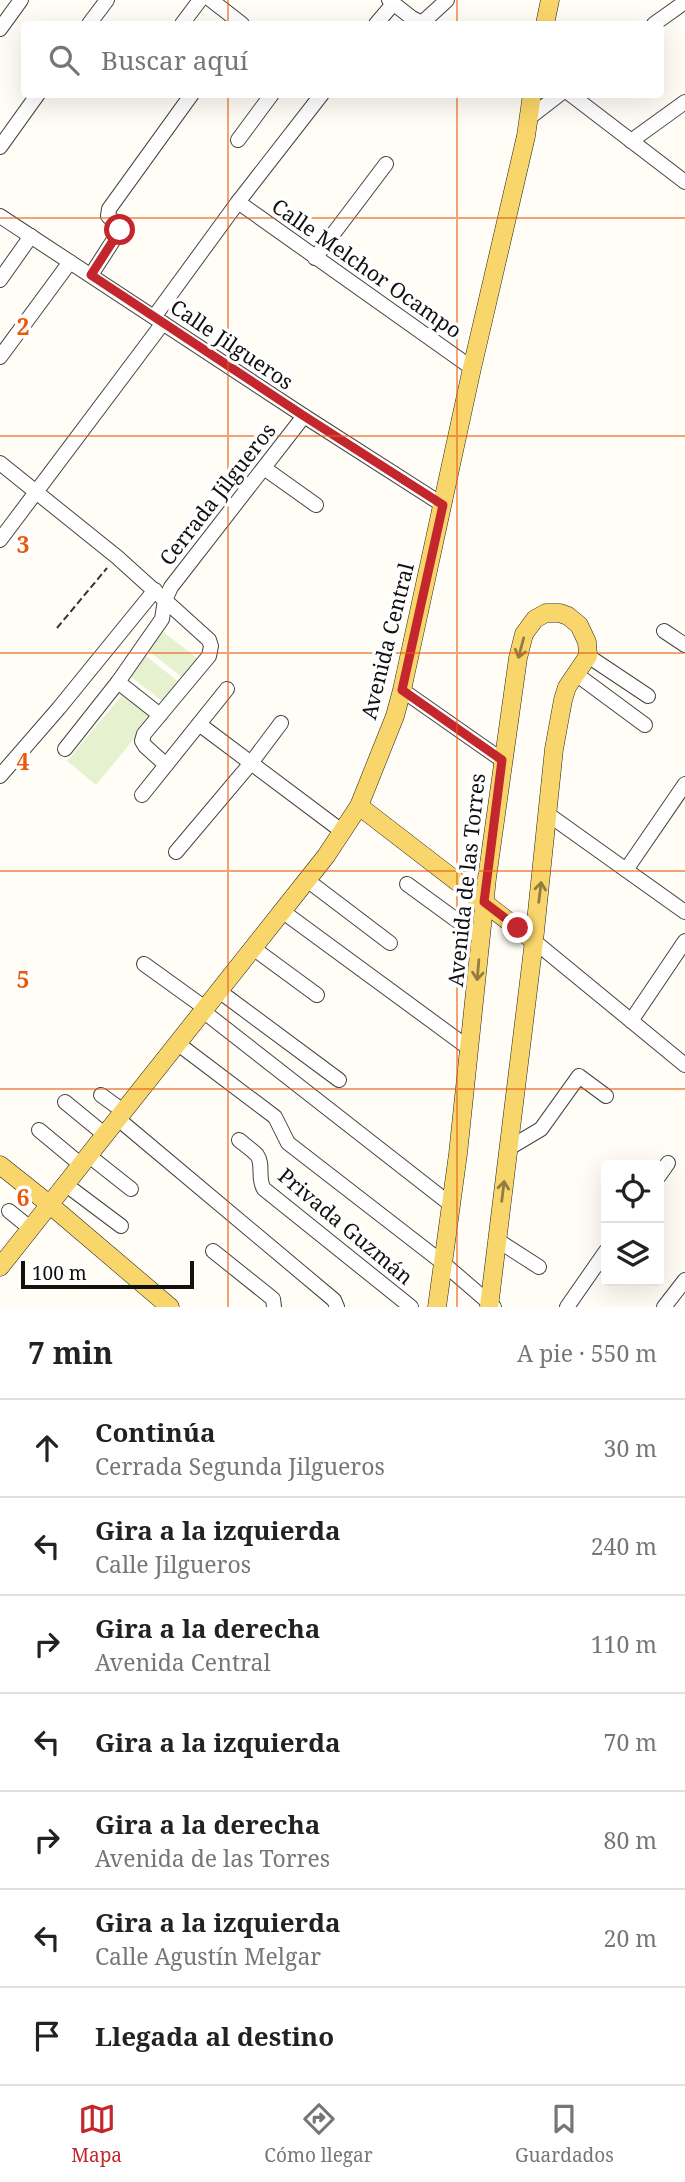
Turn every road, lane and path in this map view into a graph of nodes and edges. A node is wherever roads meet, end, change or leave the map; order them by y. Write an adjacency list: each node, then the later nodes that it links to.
1 (21, 0): 17 (street)
2 (107, 0): 9 (street)
3 (200, 0): 10 (street)
4 (447, 0): 14 (street)
5 (550, 0): 15 (main road)
6 (391, 2): 12 (street); 13 (street)
7 (685, 2): 16 (street)
8 (220, 3): 11 (street)
9 (91, 21)
10 (184, 21)
11 (239, 21)
12 (378, 21)
13 (418, 21)
14 (424, 21)
15 (546, 21)
16 (658, 21)
17 (0, 29)
18 (35, 98): 29 (street)
19 (189, 98): 37 (street)
20 (269, 98): 27 (street)
21 (319, 98): 32 (street)
22 (532, 98): 26 (main road, Avenida Central)
23 (556, 98): 26 (street)
24 (575, 98): 28 (street)
25 (685, 102): 28 (street)
26 (529, 118): 41 (main road, Avenida Central)
27 (238, 140)
28 (631, 141): 31 (street)
29 (0, 147)
30 (386, 164): 35 (street)
31 (685, 182)
32 (238, 202): 35 (street, Calle Melchor Ocampo); 39 (street)
33 (0, 216): 34 (street, Calle Jilgueros)
34 (31, 236): 36 (street, Calle Jilgueros); 38 (street)
35 (315, 258): 41 (street, Calle Melchor Ocampo)
36 (70, 262): 37 (street, Calle Jilgueros); 40 (street)
37 (91, 275): 39 (street, Calle Jilgueros)
38 (0, 280)
39 (158, 320): 42 (street, Calle Jilgueros); 45 (street)
40 (0, 357)
41 (472, 369): 47 (main road, Avenida Central)
42 (304, 416): 44 (street, Cerrada Jilgueros); 47 (street, Calle Jilgueros)
43 (0, 463): 45 (street)
44 (264, 468): 46 (street); 50 (street, Cerrada Jilgueros)
45 (37, 493): 48 (street); 49 (street)
46 (316, 505)
47 (443, 505): 58 (main road, Avenida Central)
48 (0, 540)
49 (117, 557): 50 (street); 51 (path)
50 (160, 595): 56 (street); 60 (street); 68 (street)
51 (57, 628)
52 (664, 631): 53 (street)
53 (685, 645)
54 (588, 656): 55 (main road); 59 (street); 65 (main road, Avenida de las Torres, one-way to 65)
55 (576, 674): 63 (street); 72 (main road)
56 (118, 682): 60 (street); 64 (street)
57 (227, 689): 62 (street)
58 (402, 690): 65 (street); 71 (main road, Avenida Central)
59 (648, 696)
60 (160, 715): 67 (street)
61 (281, 723): 66 (street)
62 (199, 724): 66 (street); 67 (street)
63 (645, 725)
64 (65, 749)
65 (502, 760): 78 (main road, Avenida de las Torres)
66 (251, 763): 73 (street); 74 (street)
67 (166, 765): 70 (street)
68 (0, 776)
69 (685, 783): 75 (street)
70 (142, 795)
71 (359, 806): 73 (main road, Avenida Central); 78 (main road)
72 (549, 815): 75 (street); 82 (main road, one-way to 72)
73 (343, 831): 76 (main road, Avenida Central)
74 (176, 852)
75 (626, 870): 80 (street)
76 (307, 880): 79 (main road, Avenida Central); 84 (street)
77 (407, 884): 81 (street)
78 (484, 902): 81 (main road, Avenida de las Torres); 82 (main road)
79 (282, 911): 85 (main road, Avenida Central); 92 (street)
80 (685, 912)
81 (481, 938): 92 (main road, Avenida de las Torres, one-way to 92)
82 (534, 941): 90 (street); 102 (main road)
83 (685, 941): 90 (street)
84 (390, 943)
85 (253, 948): 87 (main road, Avenida Central); 88 (street)
86 (145, 964): 89 (street)
87 (219, 991): 89 (main road, Avenida Central); 94 (street)
88 (317, 995)
89 (204, 1009): 91 (main road, Avenida Central); 110 (street)
90 (631, 1021): 93 (street)
91 (177, 1043): 98 (main road, Avenida Central); 118 (street)
92 (470, 1049): 110 (main road, Avenida de las Torres)
93 (685, 1065)
94 (339, 1080)
95 (101, 1095): 98 (street)
96 (606, 1096): 102 (street)
97 (65, 1102): 100 (street)
98 (120, 1114): 100 (main road, Avenida Central); 124 (street)
99 (39, 1130): 103 (street)
100 (104, 1134): 103 (main road, Avenida Central)
101 (239, 1140): 125 (street, Privada Guzmán)
102 (509, 1148): 114 (main road, one-way to 102)
103 (84, 1159): 107 (main road, Avenida Central); 108 (street)
104 (668, 1163): 106 (street)
105 (0, 1165): 109 (main road)
106 (664, 1169)
107 (65, 1184): 109 (main road, Avenida Central); 112 (street)
108 (131, 1189)
109 (49, 1204): 113 (main road, Avenida Central); 122 (main road)
110 (450, 1204): 118 (main road, Avenida de las Torres)
111 (9, 1211): 113 (street)
112 (121, 1226)
113 (30, 1228): 116 (main road, Avenida Central)
114 (497, 1240): 119 (street); 121 (main road)
115 (213, 1251): 123 (street)
116 (4, 1255)
117 (601, 1258): 127 (street)
118 (443, 1263): 121 (street); 126 (main road, Avenida de las Torres)
119 (539, 1267)
120 (685, 1280): 128 (street)
121 (491, 1306)
122 (170, 1307)
123 (274, 1307)
124 (337, 1307)
125 (411, 1307)
126 (437, 1307)
127 (568, 1307)
128 (664, 1307)

